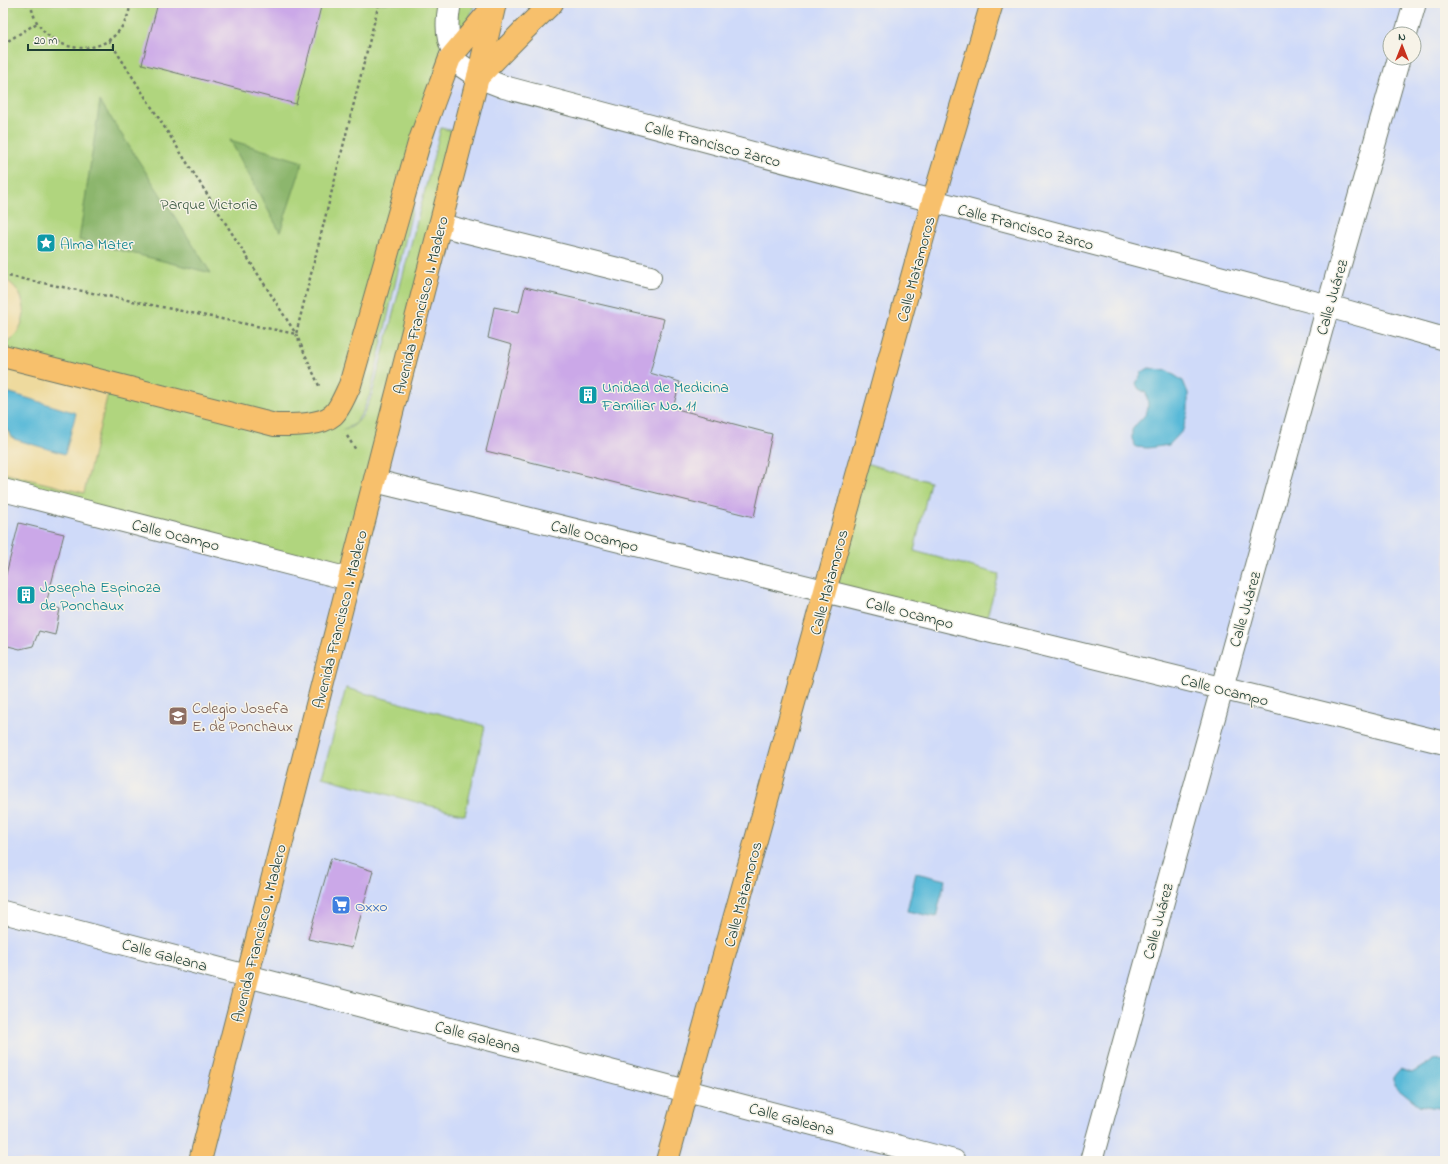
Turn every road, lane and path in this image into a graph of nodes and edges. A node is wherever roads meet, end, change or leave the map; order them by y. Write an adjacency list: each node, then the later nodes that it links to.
1 (31, 3): 9 (path)
2 (132, 3): 11 (path)
3 (379, 3): 21 (path)
4 (450, 3): 13 (street)
5 (552, 3): 15 (main road)
6 (992, 3): 16 (main road, Calle Matamoros)
7 (1415, 3): 10 (street)
8 (495, 4): 13 (main road); 15 (main road, Avenida Francisco I. Madero)
9 (37, 23): 11 (path); 12 (path)
10 (1408, 26)
11 (109, 40): 21 (path)
12 (3, 44)
13 (450, 58): 15 (street, Calle Francisco Zarco); 23 (main road)
14 (1397, 66): 20 (street, Calle Juárez)
15 (478, 77): 16 (street, Calle Francisco Zarco); 17 (main road, Avenida Francisco I. Madero)
16 (934, 201): 20 (street, Calle Francisco Zarco); 28 (main road, Calle Matamoros)
17 (440, 225): 19 (street); 25 (main road, Avenida Francisco I. Madero)
18 (3, 275): 21 (path)
19 (650, 277)
20 (1328, 306): 22 (street, Calle Francisco Zarco); 29 (street, Calle Juárez)
21 (296, 334): 24 (path)
22 (1445, 339)
23 (3, 356)
24 (319, 385)
25 (375, 481): 27 (main road, Avenida Francisco I. Madero); 28 (street, Calle Ocampo)
26 (3, 490): 27 (street, Calle Ocampo)
27 (349, 579): 32 (main road, Avenida Francisco I. Madero)
28 (825, 592): 29 (street, Calle Ocampo); 33 (main road, Calle Matamoros)
29 (1222, 688): 30 (street, Calle Ocampo); 37 (street, Calle Juárez)
30 (1445, 743)
31 (3, 912): 32 (street, Calle Galeana)
32 (247, 976): 33 (street, Calle Galeana); 34 (main road, Avenida Francisco I. Madero)
33 (687, 1091): 35 (main road, Calle Matamoros); 36 (street, Calle Galeana)
34 (200, 1161)
35 (667, 1161)
36 (954, 1161)
37 (1091, 1161)

